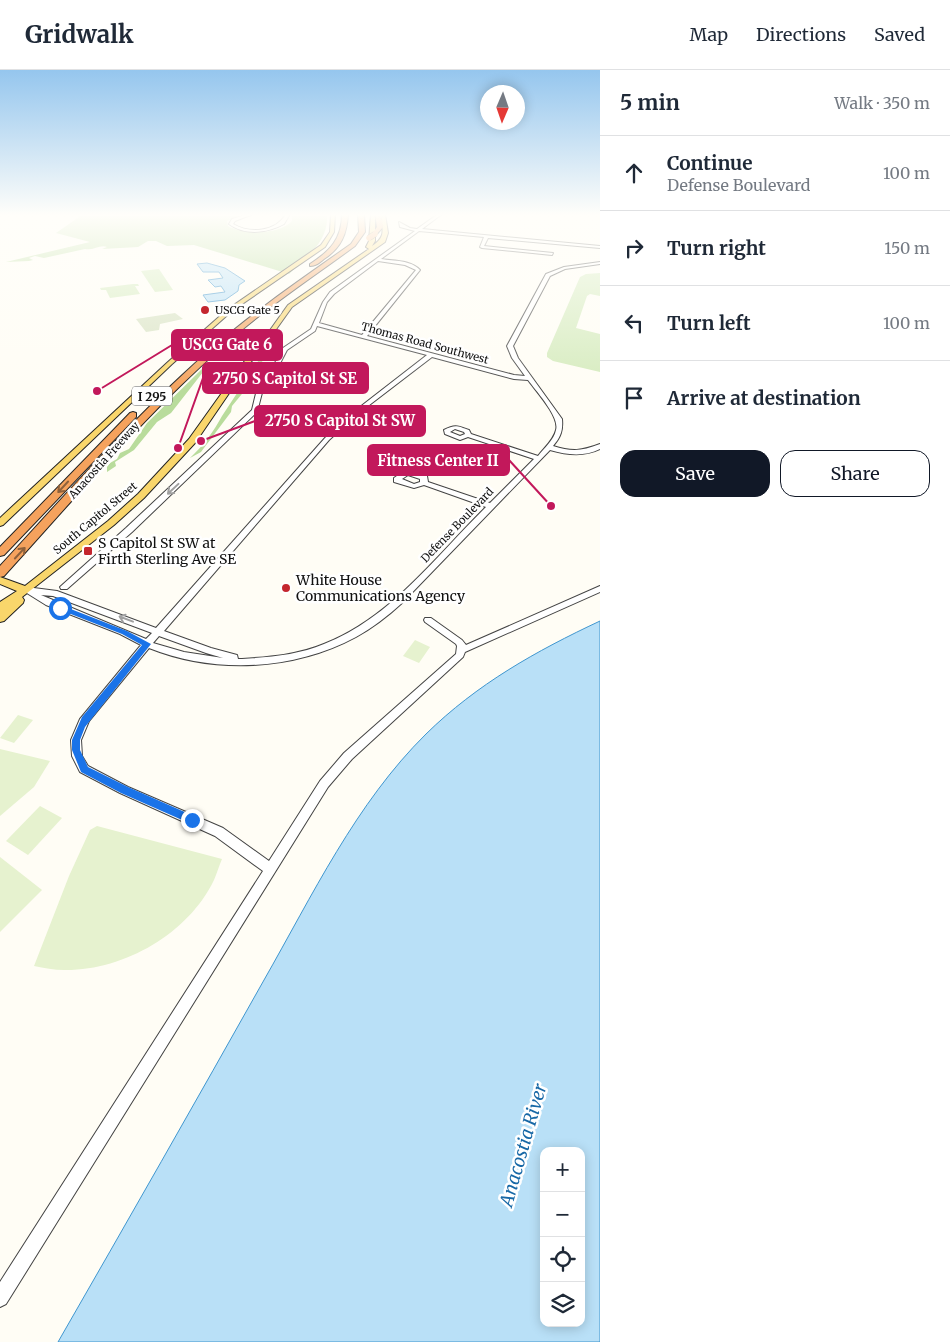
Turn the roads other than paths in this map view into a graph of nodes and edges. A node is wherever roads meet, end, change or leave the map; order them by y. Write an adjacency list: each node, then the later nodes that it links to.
1 (283, 273): 26 (main road)
2 (300, 273): 16 (highway, I 295)
3 (315, 273): 10 (highway, Anacostia Freeway / I 295)
4 (317, 273): 10 (highway, bridge)
5 (330, 273): 14 (main road)
6 (336, 273): 14 (main road)
7 (361, 273): 11 (street)
8 (415, 273): 12 (street)
9 (553, 273): 15 (street, Defense Boulevard)
10 (279, 299): 28 (highway, Anacostia Freeway / I 295, one-way to 10)
11 (316, 324): 12 (street, Thomas Road Southwest); 30 (street, one-way to 30)
12 (363, 337): 13 (street, Thomas Road Southwest)
13 (431, 355): 15 (street, Thomas Road Southwest); 36 (street)
14 (246, 363): 32 (main road, South Capitol Street)
15 (529, 378): 20 (street, Defense Boulevard)
16 (157, 392)
17 (140, 408): 27 (highway, Anacostia Freeway / I 295, one-way to 27)
18 (468, 435): 23 (street)
19 (600, 446): 21 (street)
20 (548, 447): 21 (street); 23 (street, Defense Boulevard)
21 (592, 450): 22 (street)
22 (600, 454)
23 (538, 458): 25 (street, Defense Boulevard)
24 (424, 483): 25 (street)
25 (491, 506): 39 (street, Defense Boulevard)
26 (0, 523)
27 (0, 553)
28 (0, 573)
29 (0, 580): 32 (main road)
30 (64, 587)
31 (600, 589): 38 (street)
32 (26, 590): 33 (main road); 34 (main road); 36 (street, Defense Boulevard, one-way to 32); 37 (street, Defense Boulevard)
33 (0, 607)
34 (0, 618)
35 (428, 620): 38 (street)
36 (158, 631): 37 (street); 39 (street, Defense Boulevard)
37 (147, 644): 39 (street, Defense Boulevard); 40 (street)
38 (462, 650): 40 (street)
39 (285, 658)
40 (270, 870): 41 (street)
41 (0, 1298)

